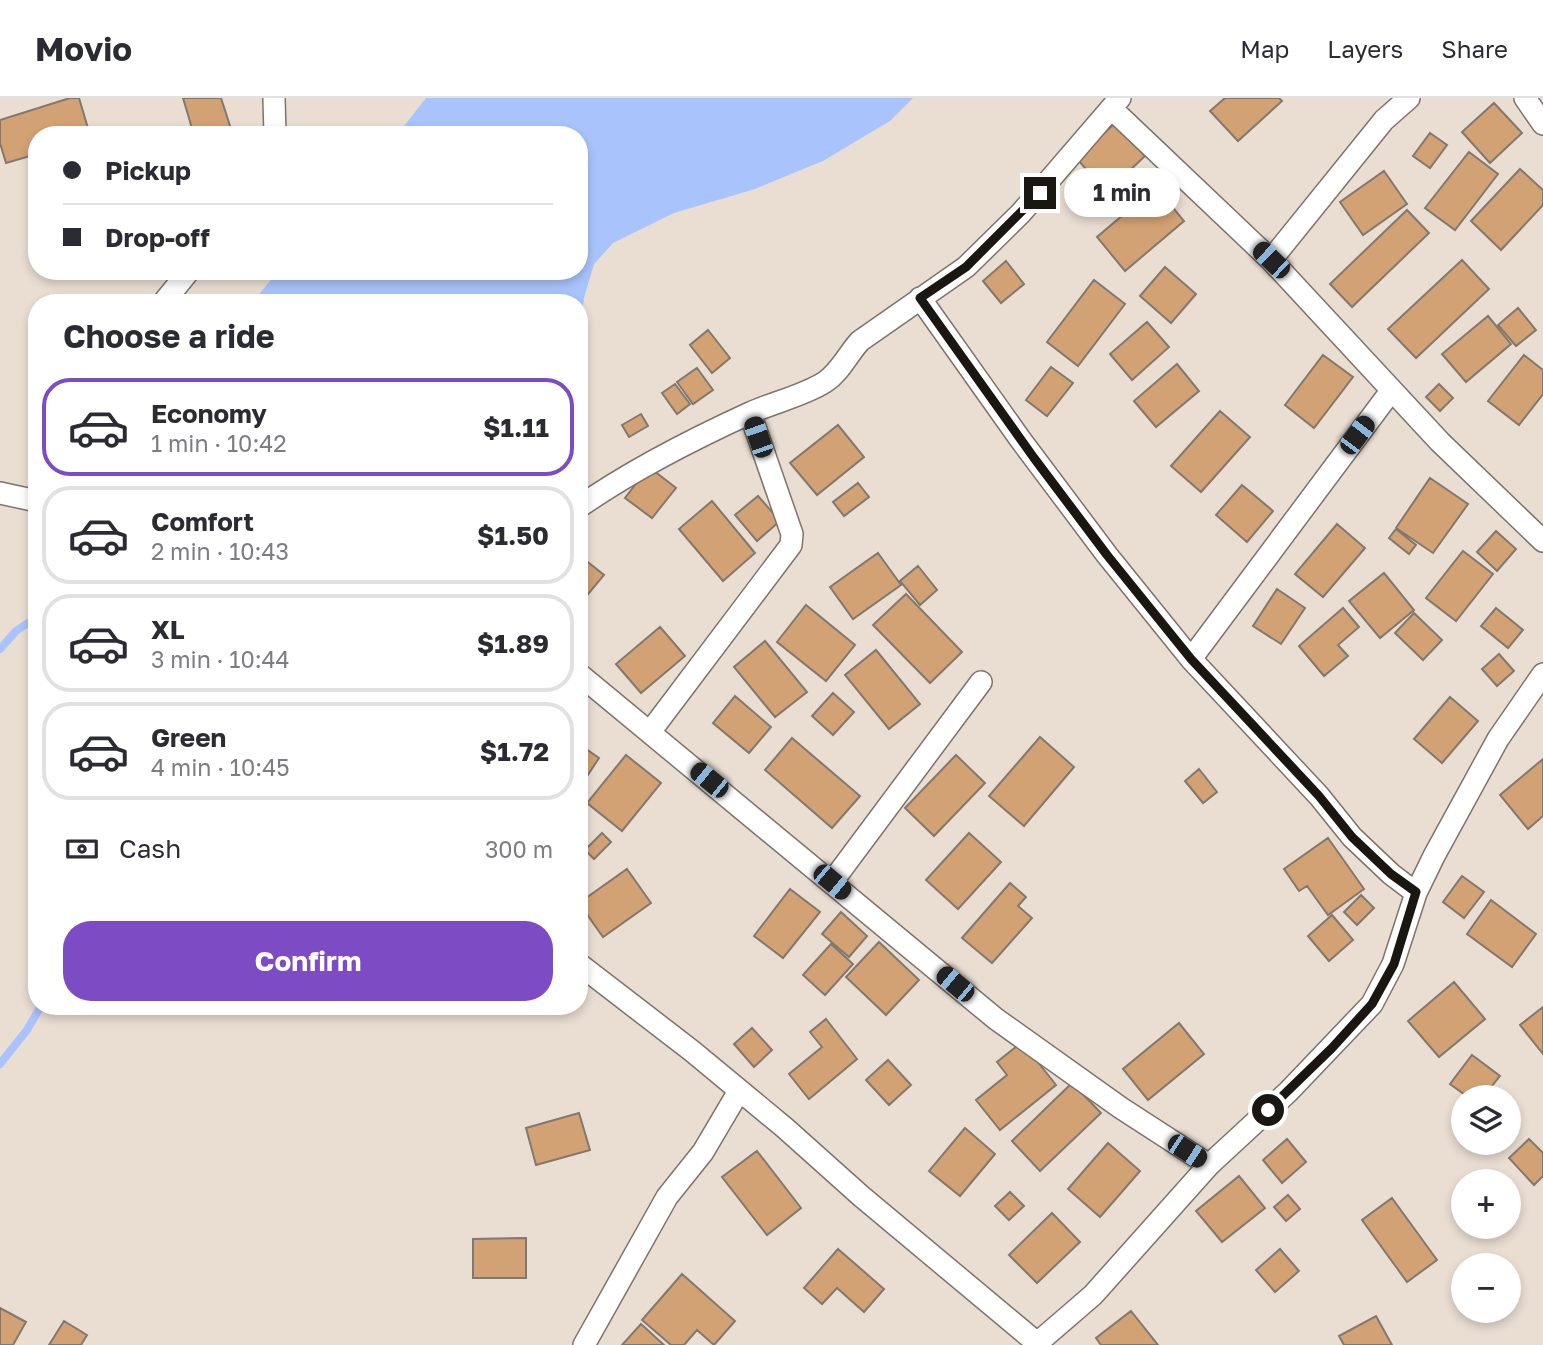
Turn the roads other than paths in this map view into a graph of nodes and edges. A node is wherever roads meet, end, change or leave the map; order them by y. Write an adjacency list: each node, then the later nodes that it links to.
1 (274, 98): 6 (street)
2 (1409, 98): 7 (street)
3 (1525, 98): 5 (street)
4 (1117, 104): 7 (street); 10 (street)
5 (1543, 124)
6 (275, 126)
7 (1271, 260): 11 (street)
8 (182, 280): 9 (street)
9 (170, 294)
10 (920, 298): 12 (street); 17 (street)
11 (1391, 391): 16 (street); 17 (street)
12 (750, 413): 15 (street); 21 (street)
13 (0, 493): 14 (street)
14 (28, 499)
15 (588, 501)
16 (1543, 541)
17 (1191, 659): 23 (street)
18 (1543, 674): 23 (street)
19 (588, 681): 21 (street)
20 (981, 682): 22 (street)
21 (650, 732): 22 (street)
22 (832, 882): 26 (street)
23 (1416, 892): 26 (street)
24 (588, 971): 25 (street)
25 (739, 1091): 27 (street); 28 (street)
26 (1209, 1165): 27 (street)
27 (1036, 1344)
28 (584, 1345)

